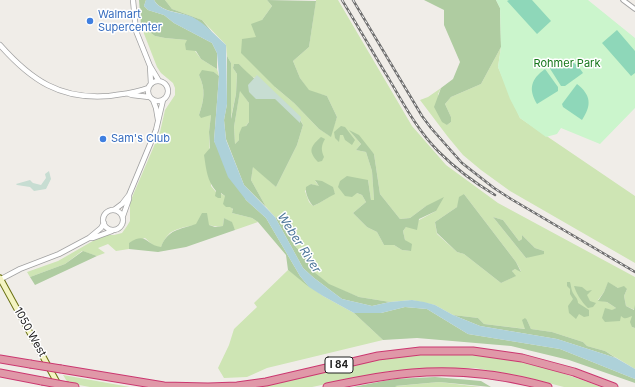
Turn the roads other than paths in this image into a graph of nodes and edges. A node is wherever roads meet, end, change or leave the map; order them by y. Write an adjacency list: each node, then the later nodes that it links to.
1 (133, 0): 5 (street)
2 (623, 0): 3 (street)
3 (635, 9)
4 (0, 45): 8 (street)
5 (150, 66): 6 (street); 7 (street)
6 (159, 81): 7 (street); 10 (street)
7 (150, 86): 8 (street); 9 (street)
8 (128, 94): 9 (street)
9 (151, 99): 10 (street); 11 (street)
10 (163, 100): 11 (street)
11 (158, 121): 12 (street)
12 (130, 195): 13 (street); 14 (street)
13 (114, 210): 14 (street); 15 (street)
14 (123, 216): 16 (street)
15 (104, 223): 16 (street); 17 (street)
16 (112, 230): 17 (street)
17 (89, 238): 18 (street)
18 (0, 279): 24 (main road, 1050 West)
19 (0, 360): 27 (highway, I 84, bridge)
20 (0, 373): 22 (highway)
21 (0, 377): 22 (highway)
22 (42, 381): 23 (highway, bridge)
23 (72, 386)
24 (59, 387)
25 (327, 387): 26 (highway, I 84)
26 (548, 387)
27 (614, 387)

